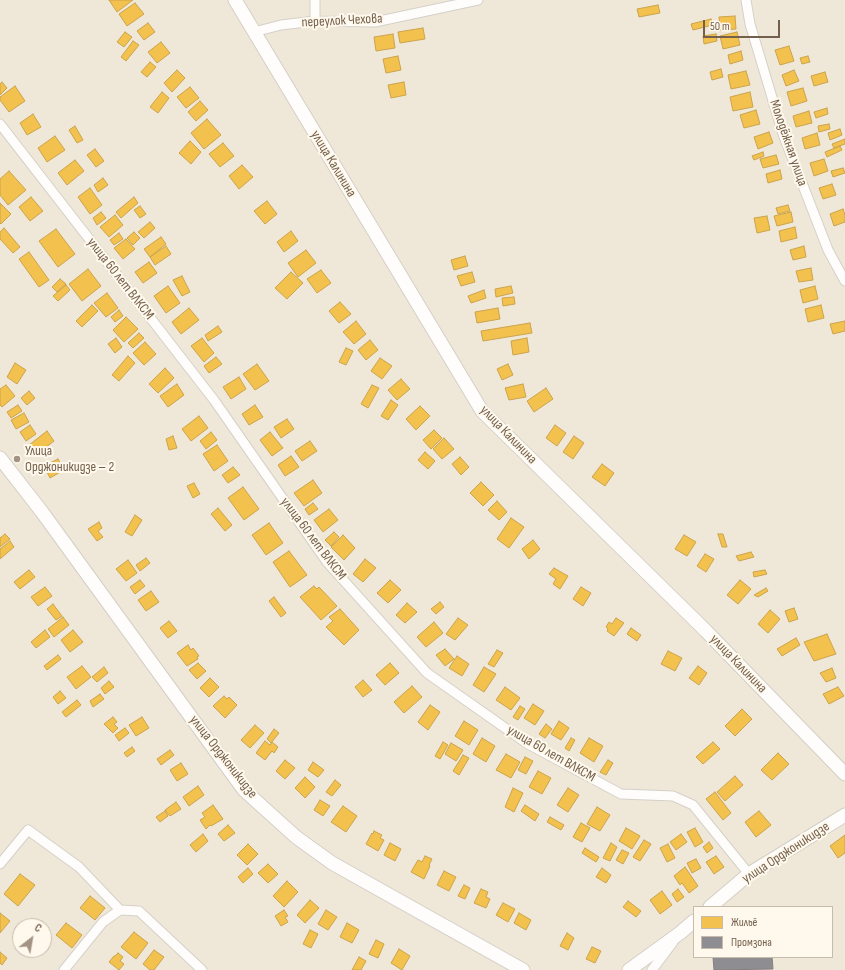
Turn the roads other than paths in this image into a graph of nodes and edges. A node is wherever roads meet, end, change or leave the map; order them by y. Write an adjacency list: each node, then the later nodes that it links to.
1 (235, 0): 6 (main road, улица Калинина)
2 (315, 0): 5 (street)
3 (478, 0): 5 (street, переулок Чехова)
4 (746, 0): 8 (street, Молодёжная улица)
5 (316, 21): 6 (street, переулок Чехова)
6 (254, 32): 10 (main road, улица Калинина)
7 (0, 124): 13 (street, улица 60 лет ВЛКСМ)
8 (845, 281)
9 (0, 458): 20 (main road, улица Орджоникидзе)
10 (845, 774)
11 (845, 815): 13 (main road, улица Орджоникидзе)
12 (0, 864): 15 (street)
13 (749, 874): 14 (main road, улица Орджоникидзе)
14 (711, 906)
15 (120, 910): 18 (street); 19 (street)
16 (693, 922): 17 (main road)
17 (680, 933): 21 (main road); 22 (street)
18 (64, 970)
19 (202, 970)
20 (523, 970)
21 (629, 970)
22 (652, 970)

